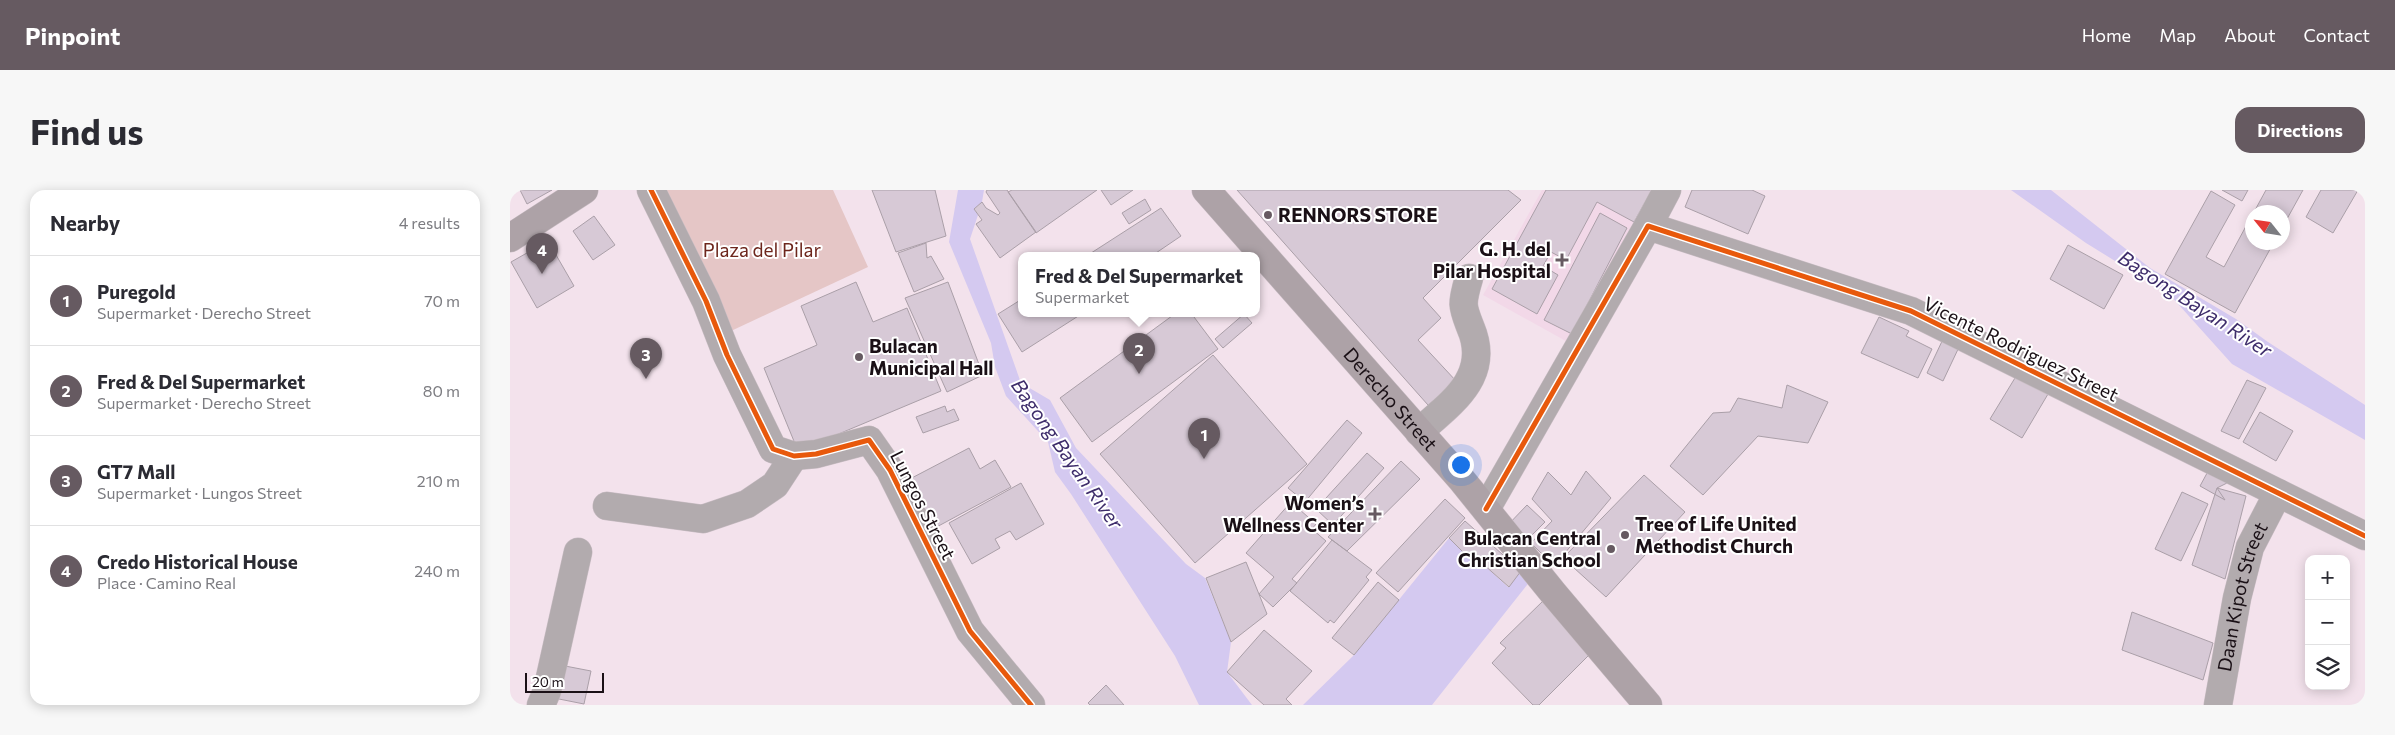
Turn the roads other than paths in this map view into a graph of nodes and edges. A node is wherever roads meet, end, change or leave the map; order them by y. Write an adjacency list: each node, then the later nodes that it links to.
1 (584, 190): 6 (main road)
2 (651, 190): 9 (street, Lungos Street)
3 (1206, 190): 8 (main road, Derecho Street)
4 (1666, 190): 5 (street)
5 (1648, 226): 10 (street, Vicente Rodriguez Street); 12 (street)
6 (510, 238)
7 (1469, 278): 8 (street)
8 (1419, 432): 12 (main road, Derecho Street)
9 (794, 456): 11 (street); 16 (street, Lungos Street)
10 (2278, 493): 13 (street, Vicente Rodriguez Street); 18 (street, Daan Kipot Street)
11 (607, 506)
12 (1486, 509): 17 (main road, Derecho Street)
13 (2365, 536)
14 (578, 552): 15 (street)
15 (542, 705)
16 (1032, 705)
17 (1648, 705)
18 (2218, 705)

